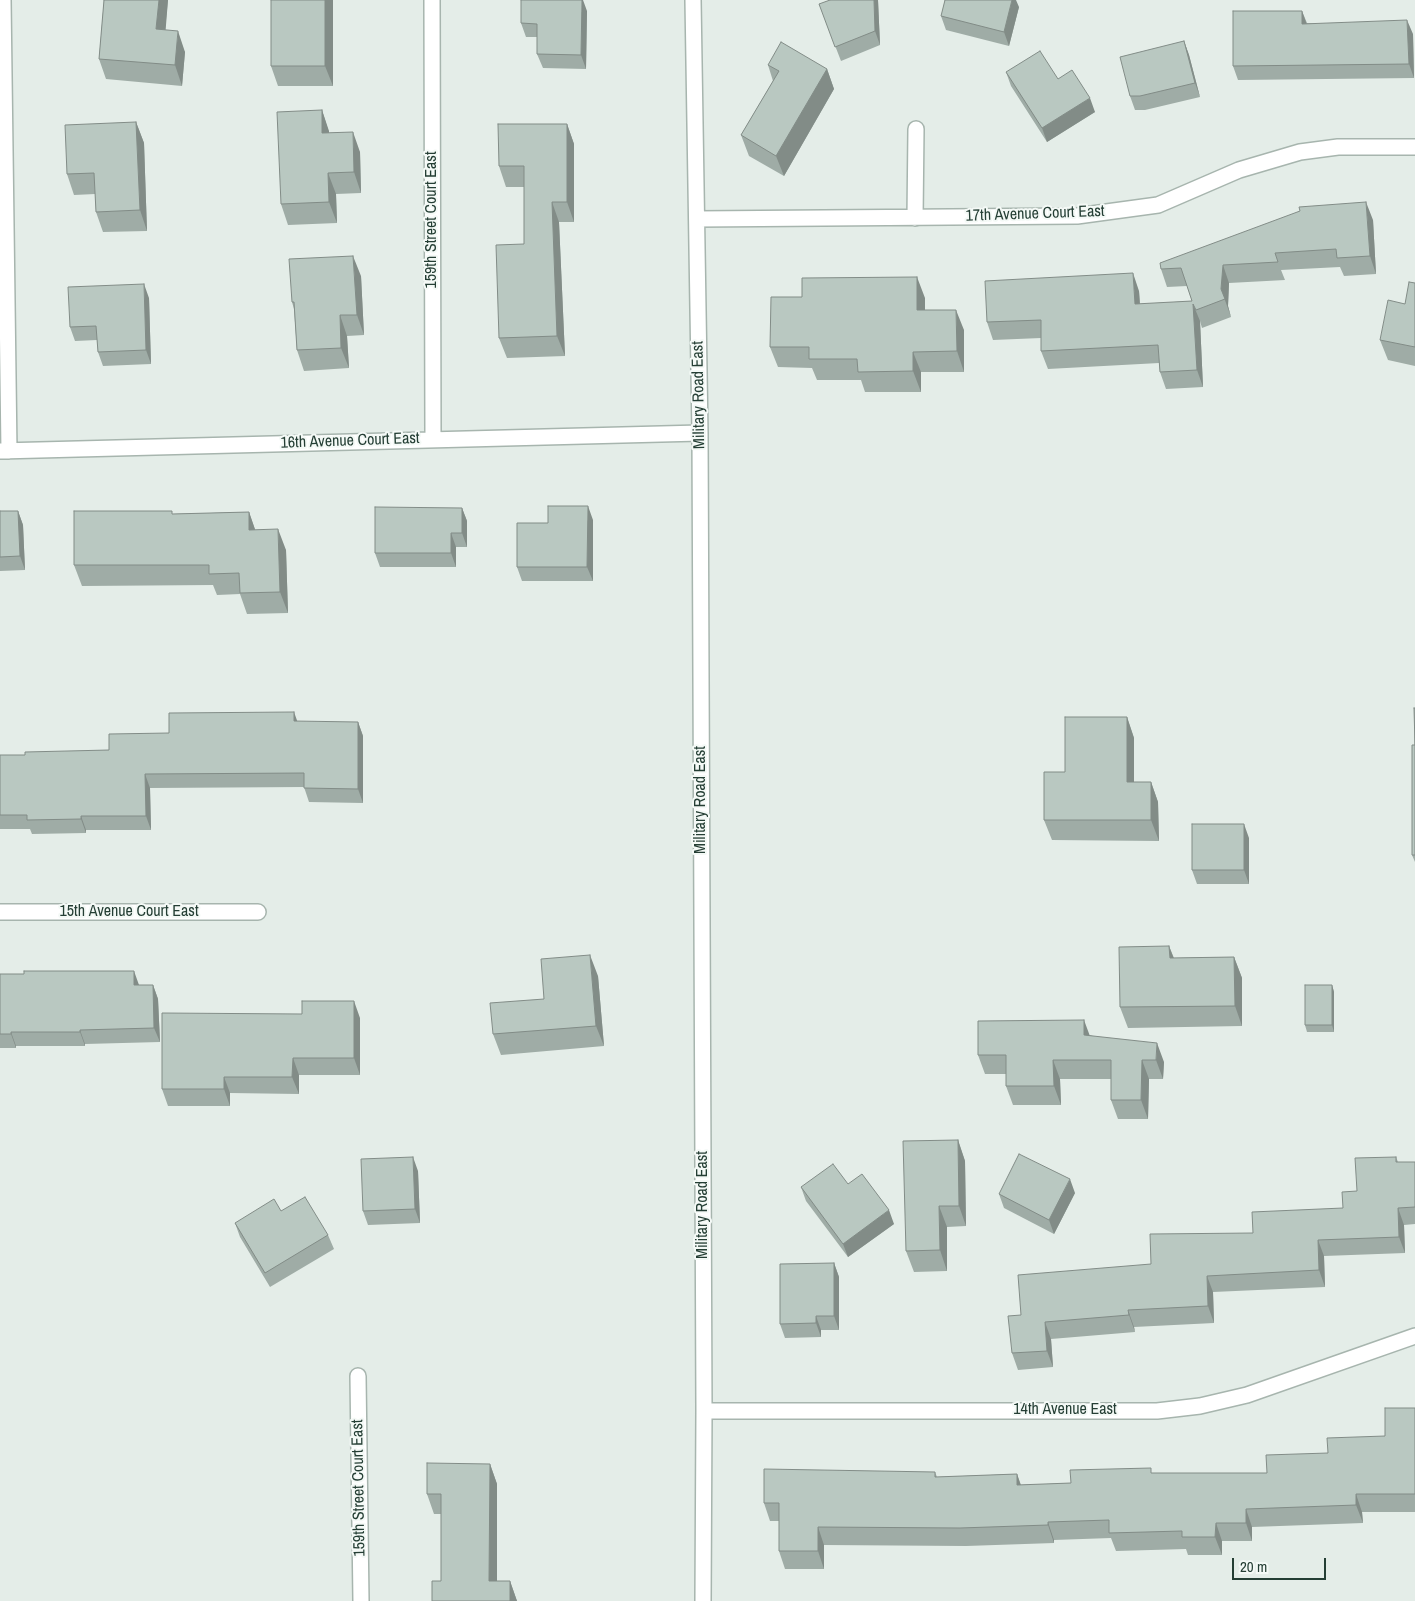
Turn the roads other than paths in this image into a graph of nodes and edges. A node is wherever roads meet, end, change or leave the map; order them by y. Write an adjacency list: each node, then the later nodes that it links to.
1 (3, 0): 10 (street)
2 (432, 0): 9 (street, 159th Street Court East)
3 (693, 0): 7 (street, Military Road East)
4 (916, 128): 6 (street)
5 (1415, 147): 6 (street, 17th Avenue Court East)
6 (915, 218): 7 (street, 17th Avenue Court East)
7 (697, 219): 8 (street, Military Road East)
8 (700, 433): 9 (street, 16th Avenue Court East); 15 (street, Military Road East)
9 (433, 439): 10 (street, 16th Avenue Court East)
10 (4, 451)
11 (0, 912): 12 (street, 15th Avenue Court East)
12 (258, 912)
13 (1415, 1336): 15 (street, 14th Avenue East)
14 (358, 1376): 16 (street, 159th Street Court East)
15 (704, 1411): 17 (street, Military Road East)
16 (361, 1601)
17 (703, 1601)

